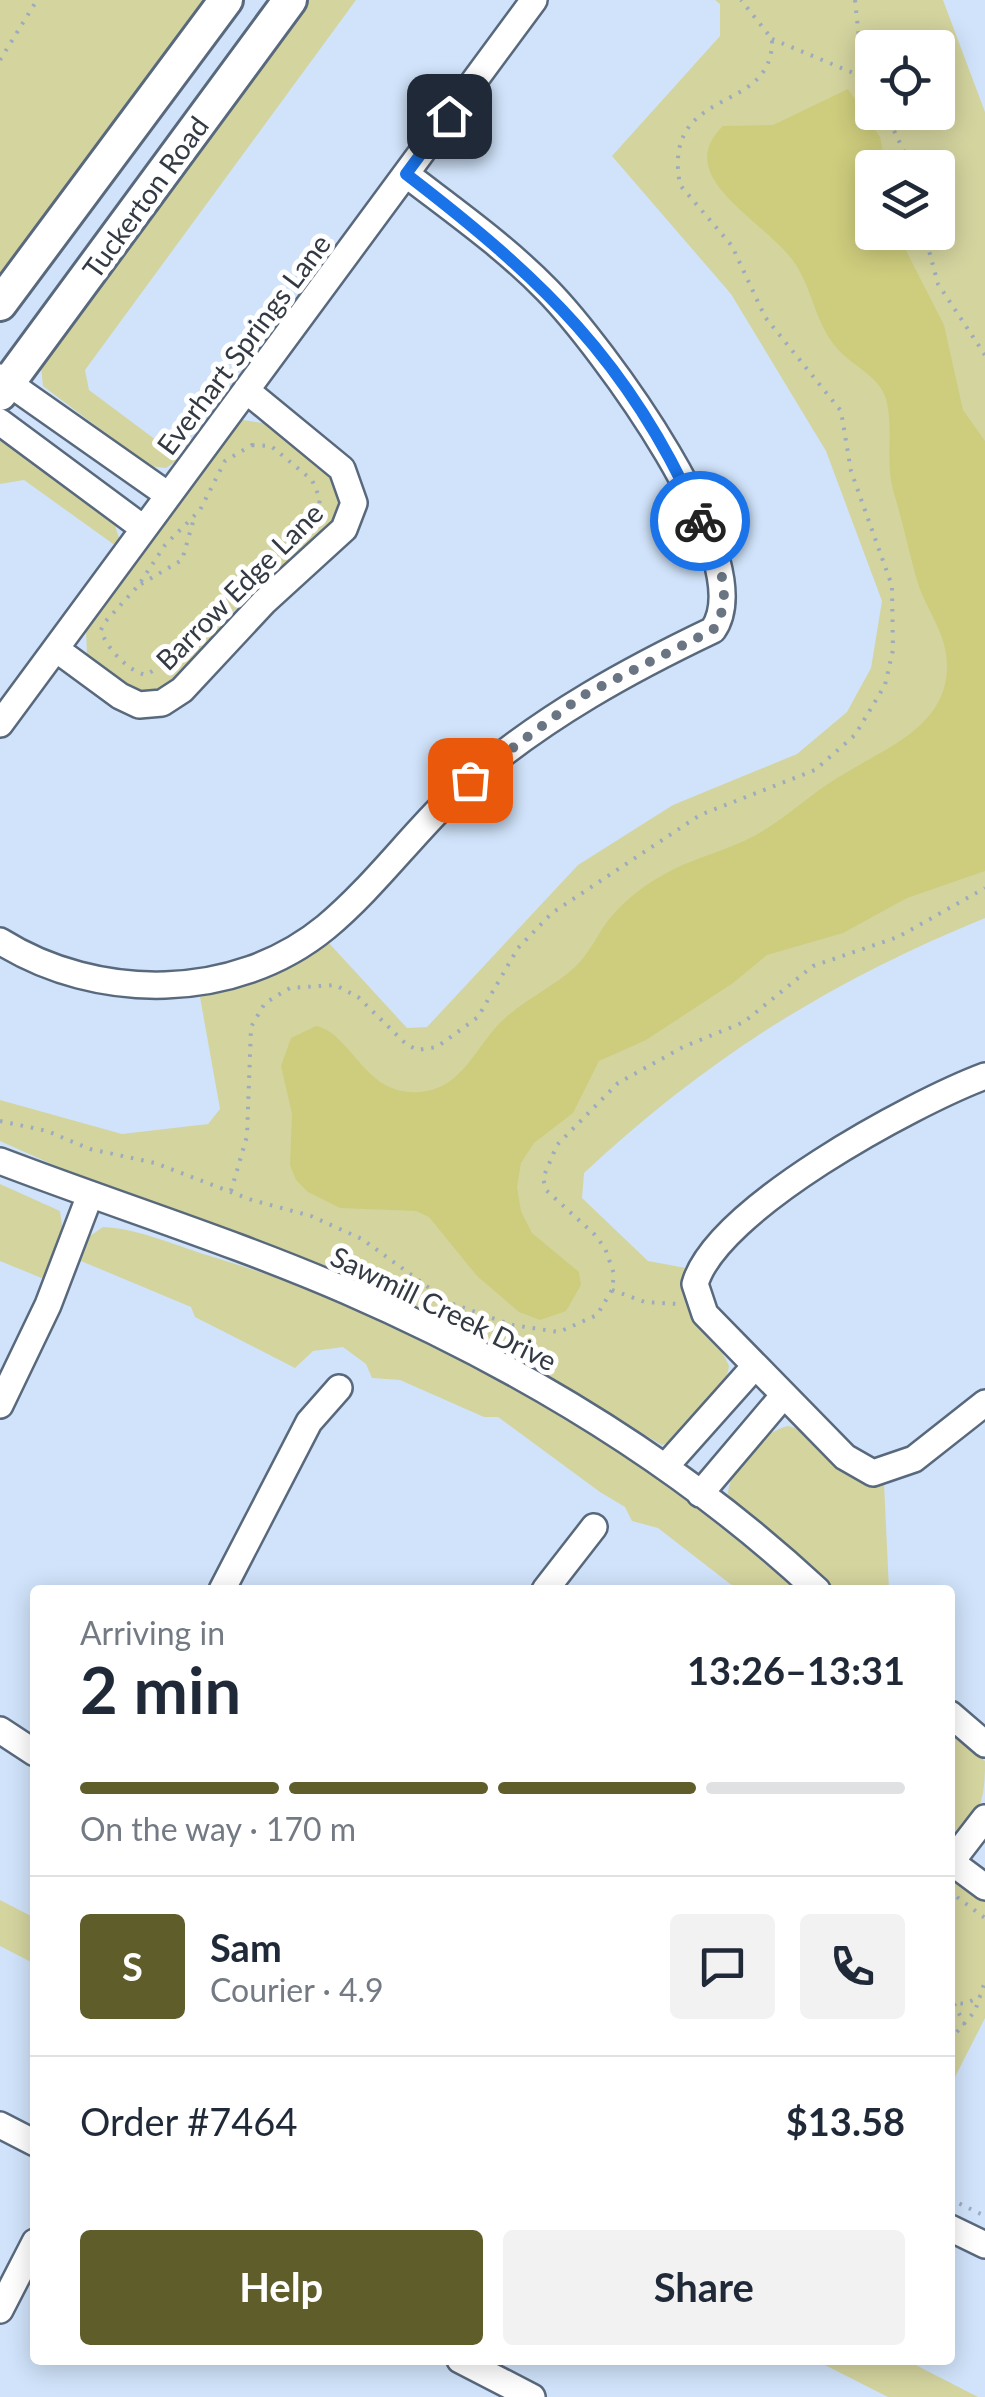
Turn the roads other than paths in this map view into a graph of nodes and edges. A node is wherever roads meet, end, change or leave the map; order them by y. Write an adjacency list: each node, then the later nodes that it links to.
1 (226, 0): 5 (main road, Tuckerton Road)
2 (290, 0): 6 (main road, Tuckerton Road)
3 (534, 0): 4 (street, Everhart Springs Lane)
4 (406, 174): 7 (street, Everhart Springs Lane); 13 (street)
5 (0, 304)
6 (4, 384): 9 (street)
7 (246, 390): 9 (street, Everhart Springs Lane); 11 (street, Barrow Edge Lane)
8 (0, 422): 10 (street)
9 (168, 495): 10 (street, Everhart Springs Lane)
10 (144, 528): 11 (street, Everhart Springs Lane)
11 (56, 649): 12 (street, Everhart Springs Lane)
12 (0, 724)
13 (0, 941)
14 (985, 1076): 17 (street)
15 (0, 1160): 16 (street, Sawmill Creek Drive)
16 (90, 1196): 21 (street); 22 (street, Sawmill Creek Drive)
17 (755, 1366): 19 (street); 22 (street)
18 (339, 1388): 25 (street)
19 (784, 1396): 20 (street); 23 (street)
20 (985, 1403)
21 (0, 1405)
22 (665, 1467): 23 (street, Sawmill Creek Drive)
23 (700, 1494): 27 (street, Sawmill Creek Drive)
24 (594, 1527): 26 (street)
25 (225, 1585)
26 (549, 1585)
27 (812, 1585)
28 (955, 1718): 30 (street)
29 (0, 1730): 31 (street)
30 (985, 1744)
31 (30, 1750)
32 (985, 1818): 33 (street)
33 (955, 1857)
34 (955, 1865): 35 (street)
35 (985, 1887)
36 (0, 2125): 37 (street)
37 (30, 2140)
38 (955, 2230): 39 (street)
39 (985, 2245)
40 (30, 2252): 41 (street)
41 (0, 2310)
42 (470, 2365): 43 (street)
43 (532, 2397)

